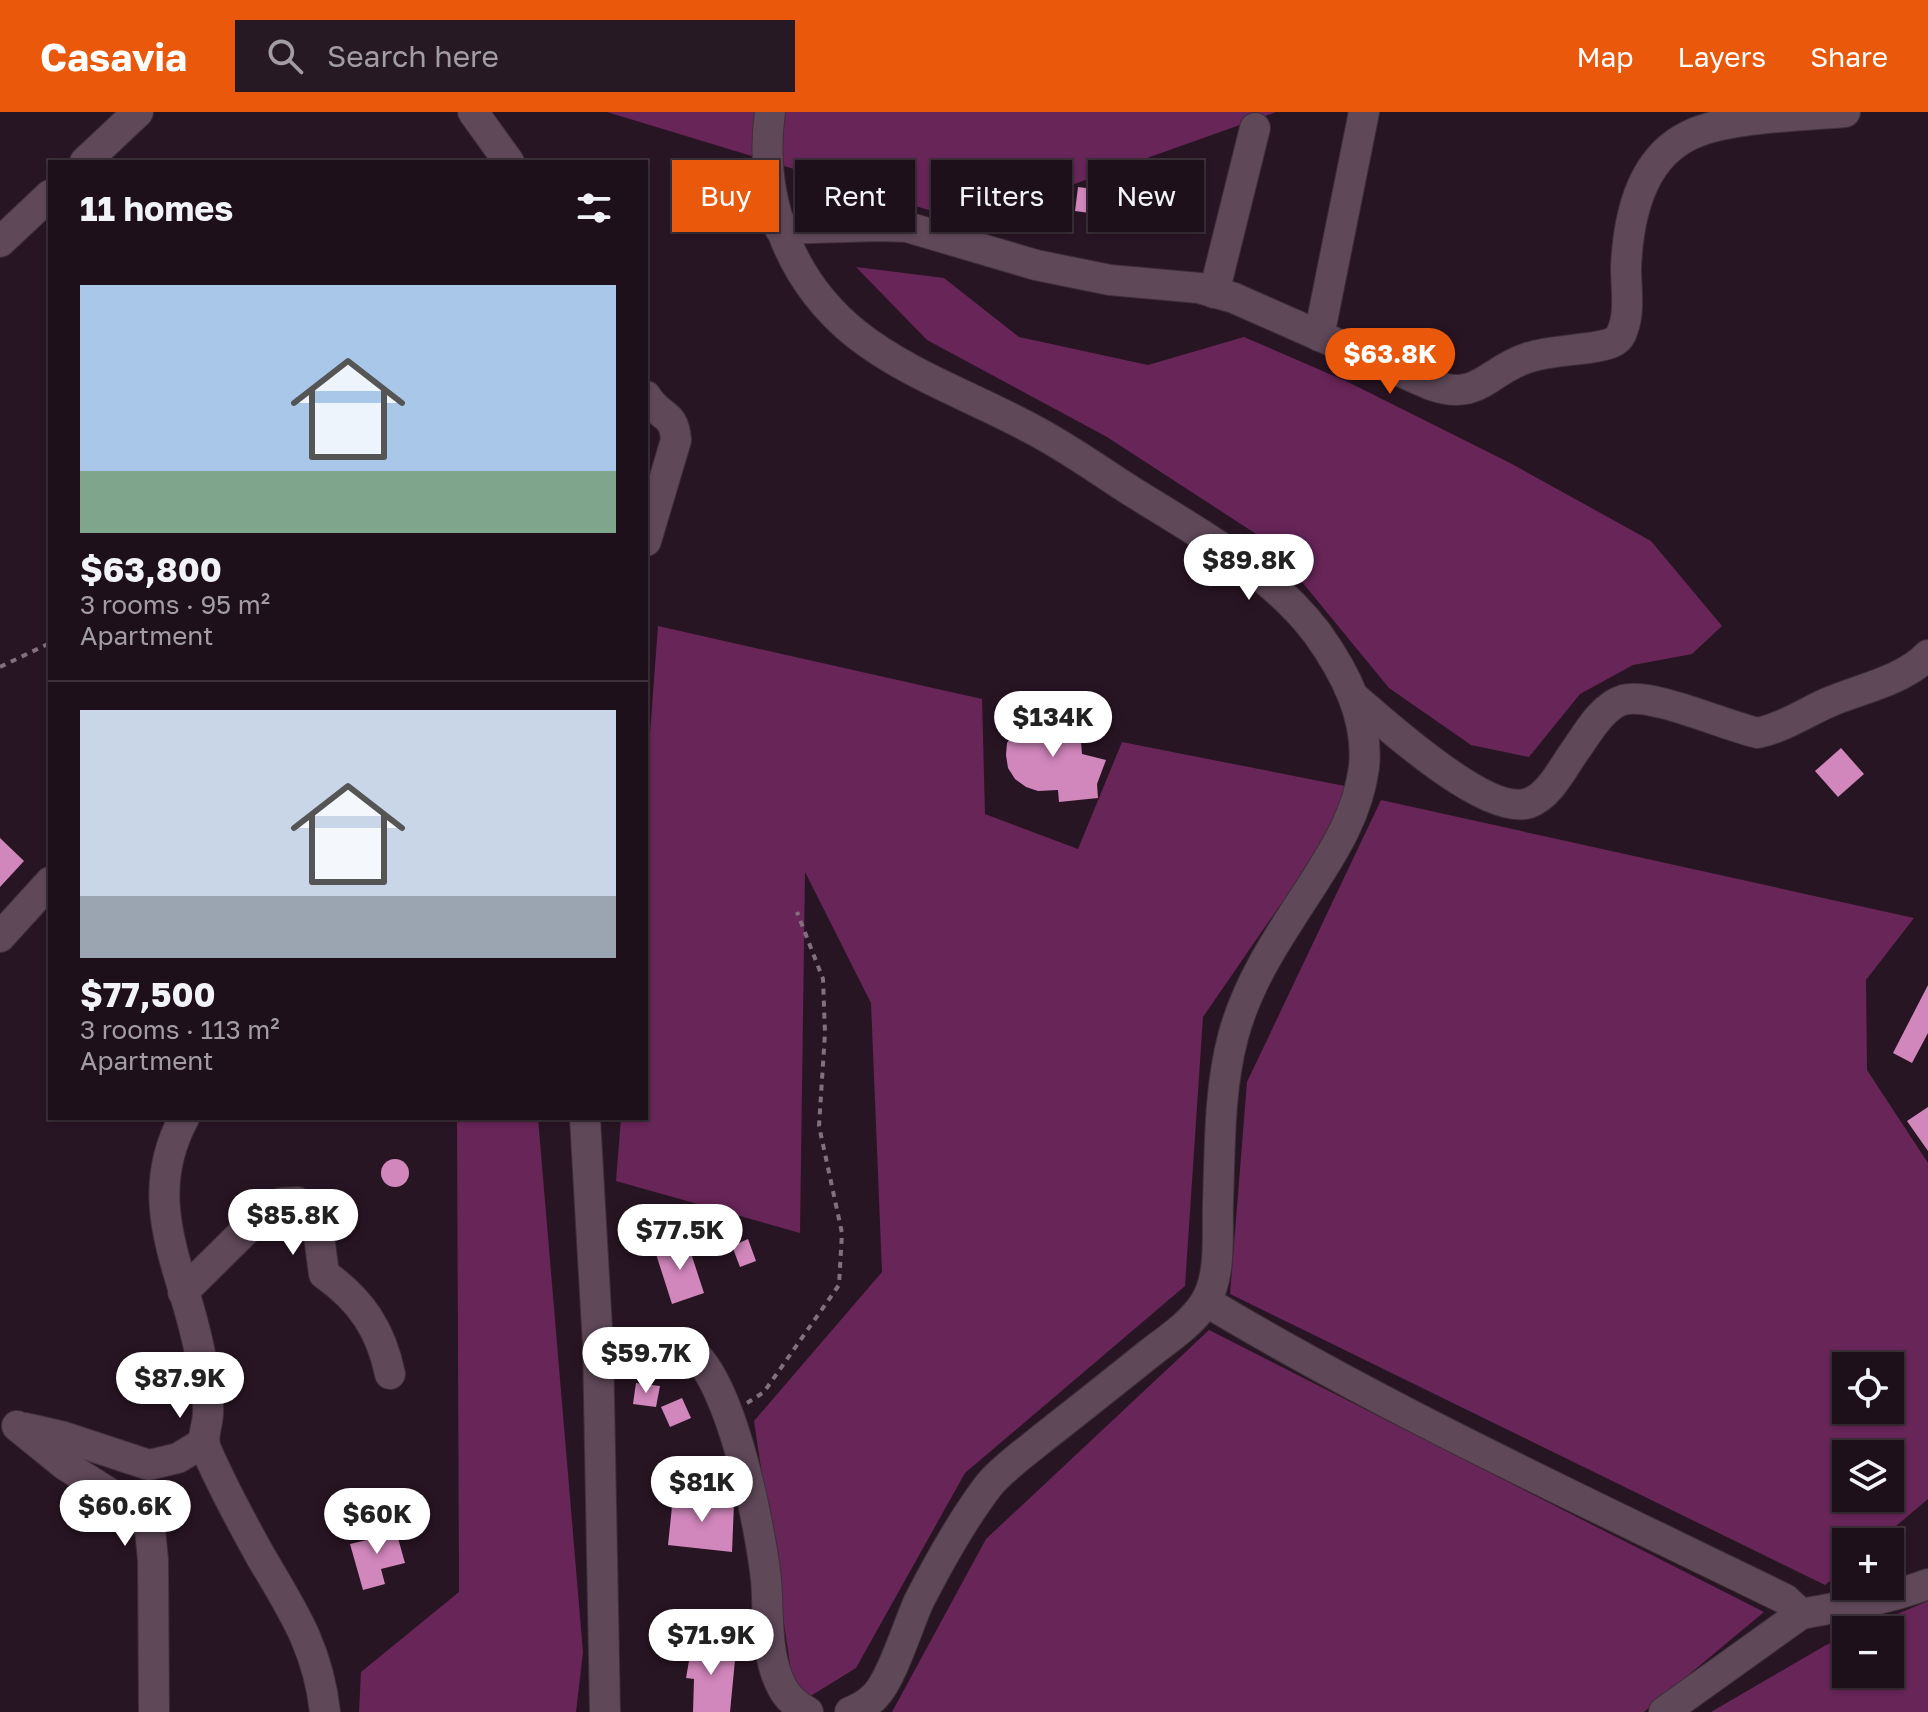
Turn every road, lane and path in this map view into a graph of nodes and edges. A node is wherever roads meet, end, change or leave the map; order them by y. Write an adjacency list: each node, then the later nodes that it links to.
1 (138, 112): 7 (street)
2 (473, 112): 8 (street)
3 (770, 112): 10 (street)
4 (1364, 112): 13 (street)
5 (1845, 112): 13 (street)
6 (1255, 128): 12 (street)
7 (87, 160)
8 (508, 160)
9 (48, 197): 11 (street)
10 (780, 229): 12 (street); 19 (street)
11 (0, 242)
12 (1214, 293): 13 (street)
13 (1319, 336)
14 (649, 406): 15 (street)
15 (648, 534)
16 (48, 644): 18 (path)
17 (1928, 655): 19 (street)
18 (0, 667)
19 (1355, 698): 26 (street)
20 (48, 884): 22 (street)
21 (797, 912): 29 (path)
22 (0, 937)
23 (183, 1120): 25 (street)
24 (585, 1120): 27 (street)
25 (183, 1292): 28 (street); 31 (street)
26 (1207, 1302): 33 (street); 38 (street)
27 (598, 1346): 29 (street); 36 (street)
28 (390, 1374)
29 (728, 1415): 37 (street)
30 (8, 1420): 31 (street); 34 (street)
31 (203, 1443): 35 (street)
32 (1928, 1584): 33 (street)
33 (1801, 1614): 39 (street)
34 (154, 1712)
35 (325, 1712)
36 (605, 1712)
37 (808, 1712)
38 (850, 1712)
39 (1664, 1712)

